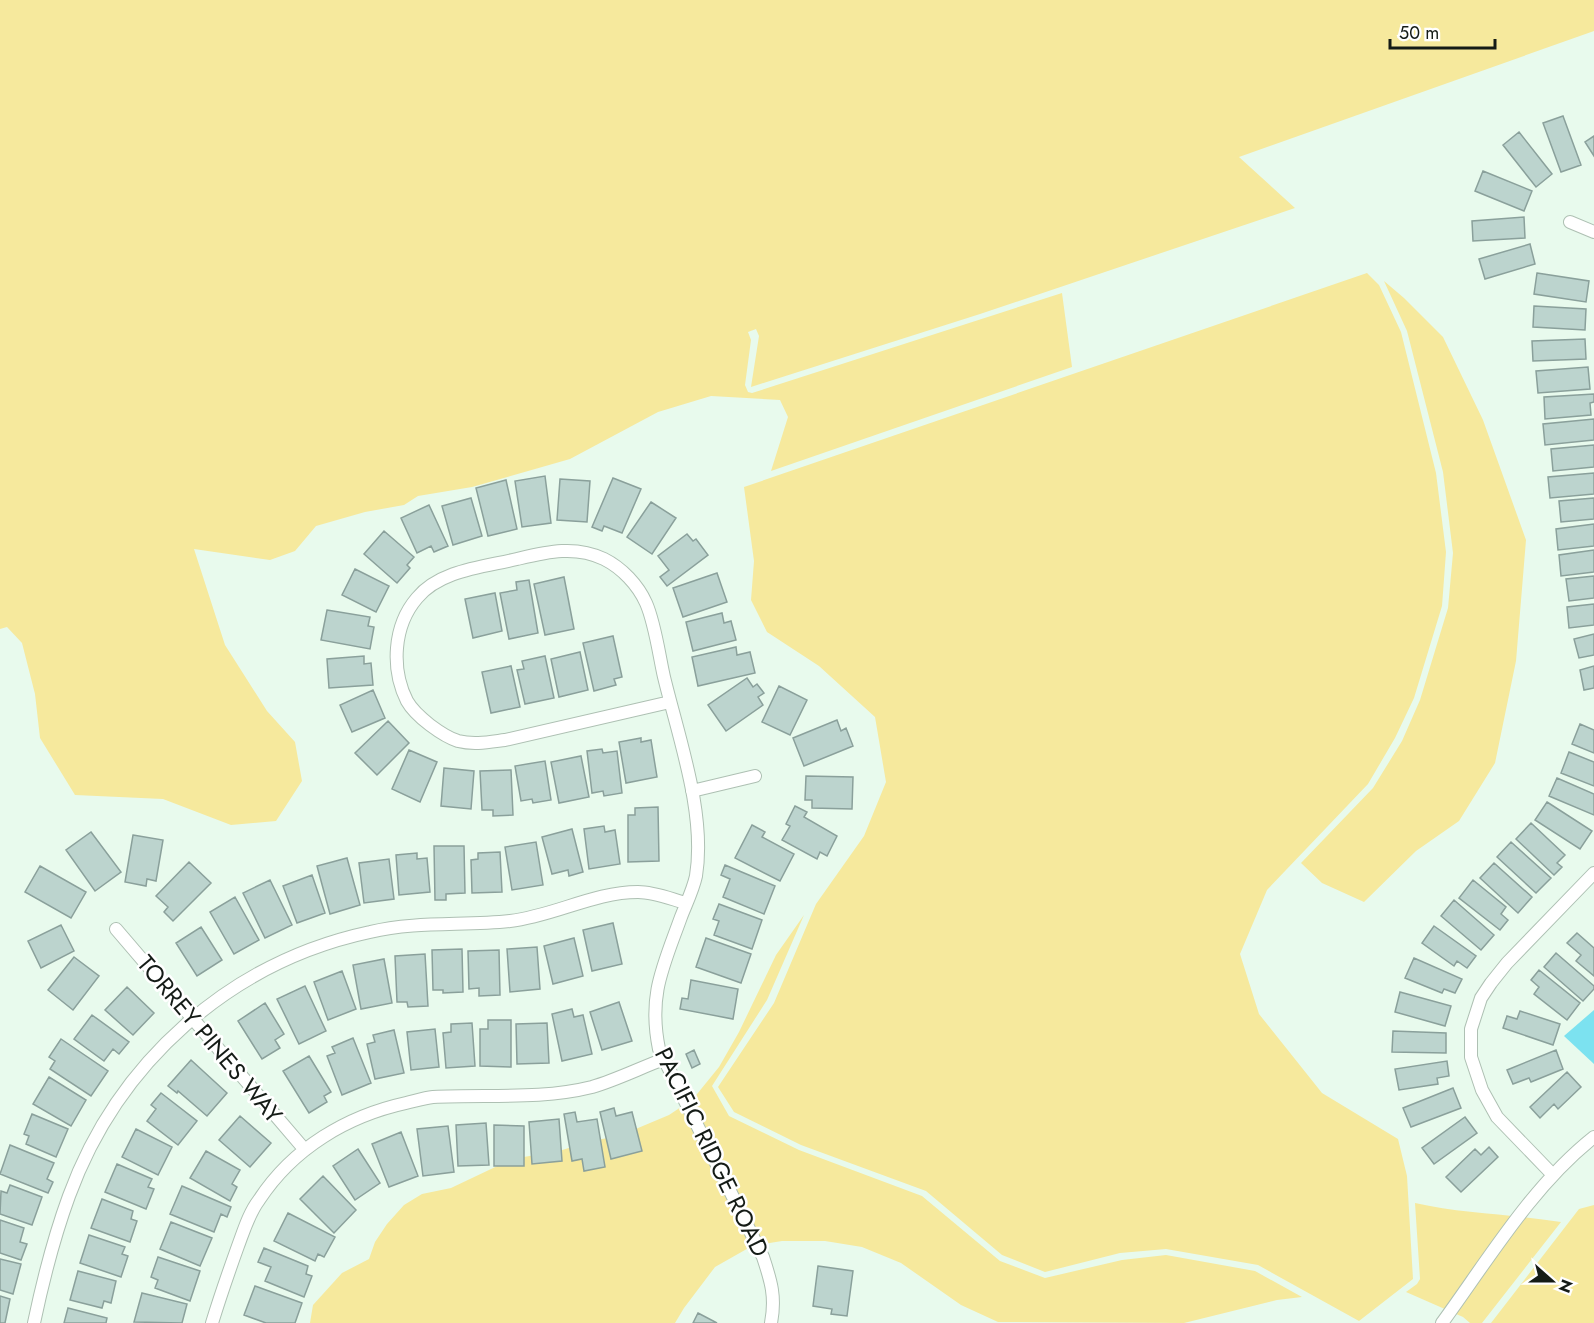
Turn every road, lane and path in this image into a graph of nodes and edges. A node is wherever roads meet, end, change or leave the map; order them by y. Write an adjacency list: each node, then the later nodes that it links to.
1 (1570, 222): 2 (street)
2 (1594, 232)
3 (670, 702): 3 (street, PACIFIC RIDGE ROAD); 5 (street, PACIFIC RIDGE ROAD)
4 (754, 776): 5 (street)
5 (692, 791): 7 (street, PACIFIC RIDGE ROAD)
6 (1594, 873): 13 (street)
7 (686, 903): 9 (street); 10 (street, PACIFIC RIDGE ROAD)
8 (116, 928): 9 (street, TORREY PINES WAY)
9 (193, 1019): 12 (street, TORREY PINES WAY); 14 (street)
10 (664, 1059): 12 (street); 16 (street, PACIFIC RIDGE ROAD)
11 (1594, 1137): 13 (street)
12 (305, 1150): 15 (street)
13 (1553, 1175): 17 (street)
14 (34, 1323)
15 (212, 1323)
16 (771, 1323)
17 (1442, 1323)

